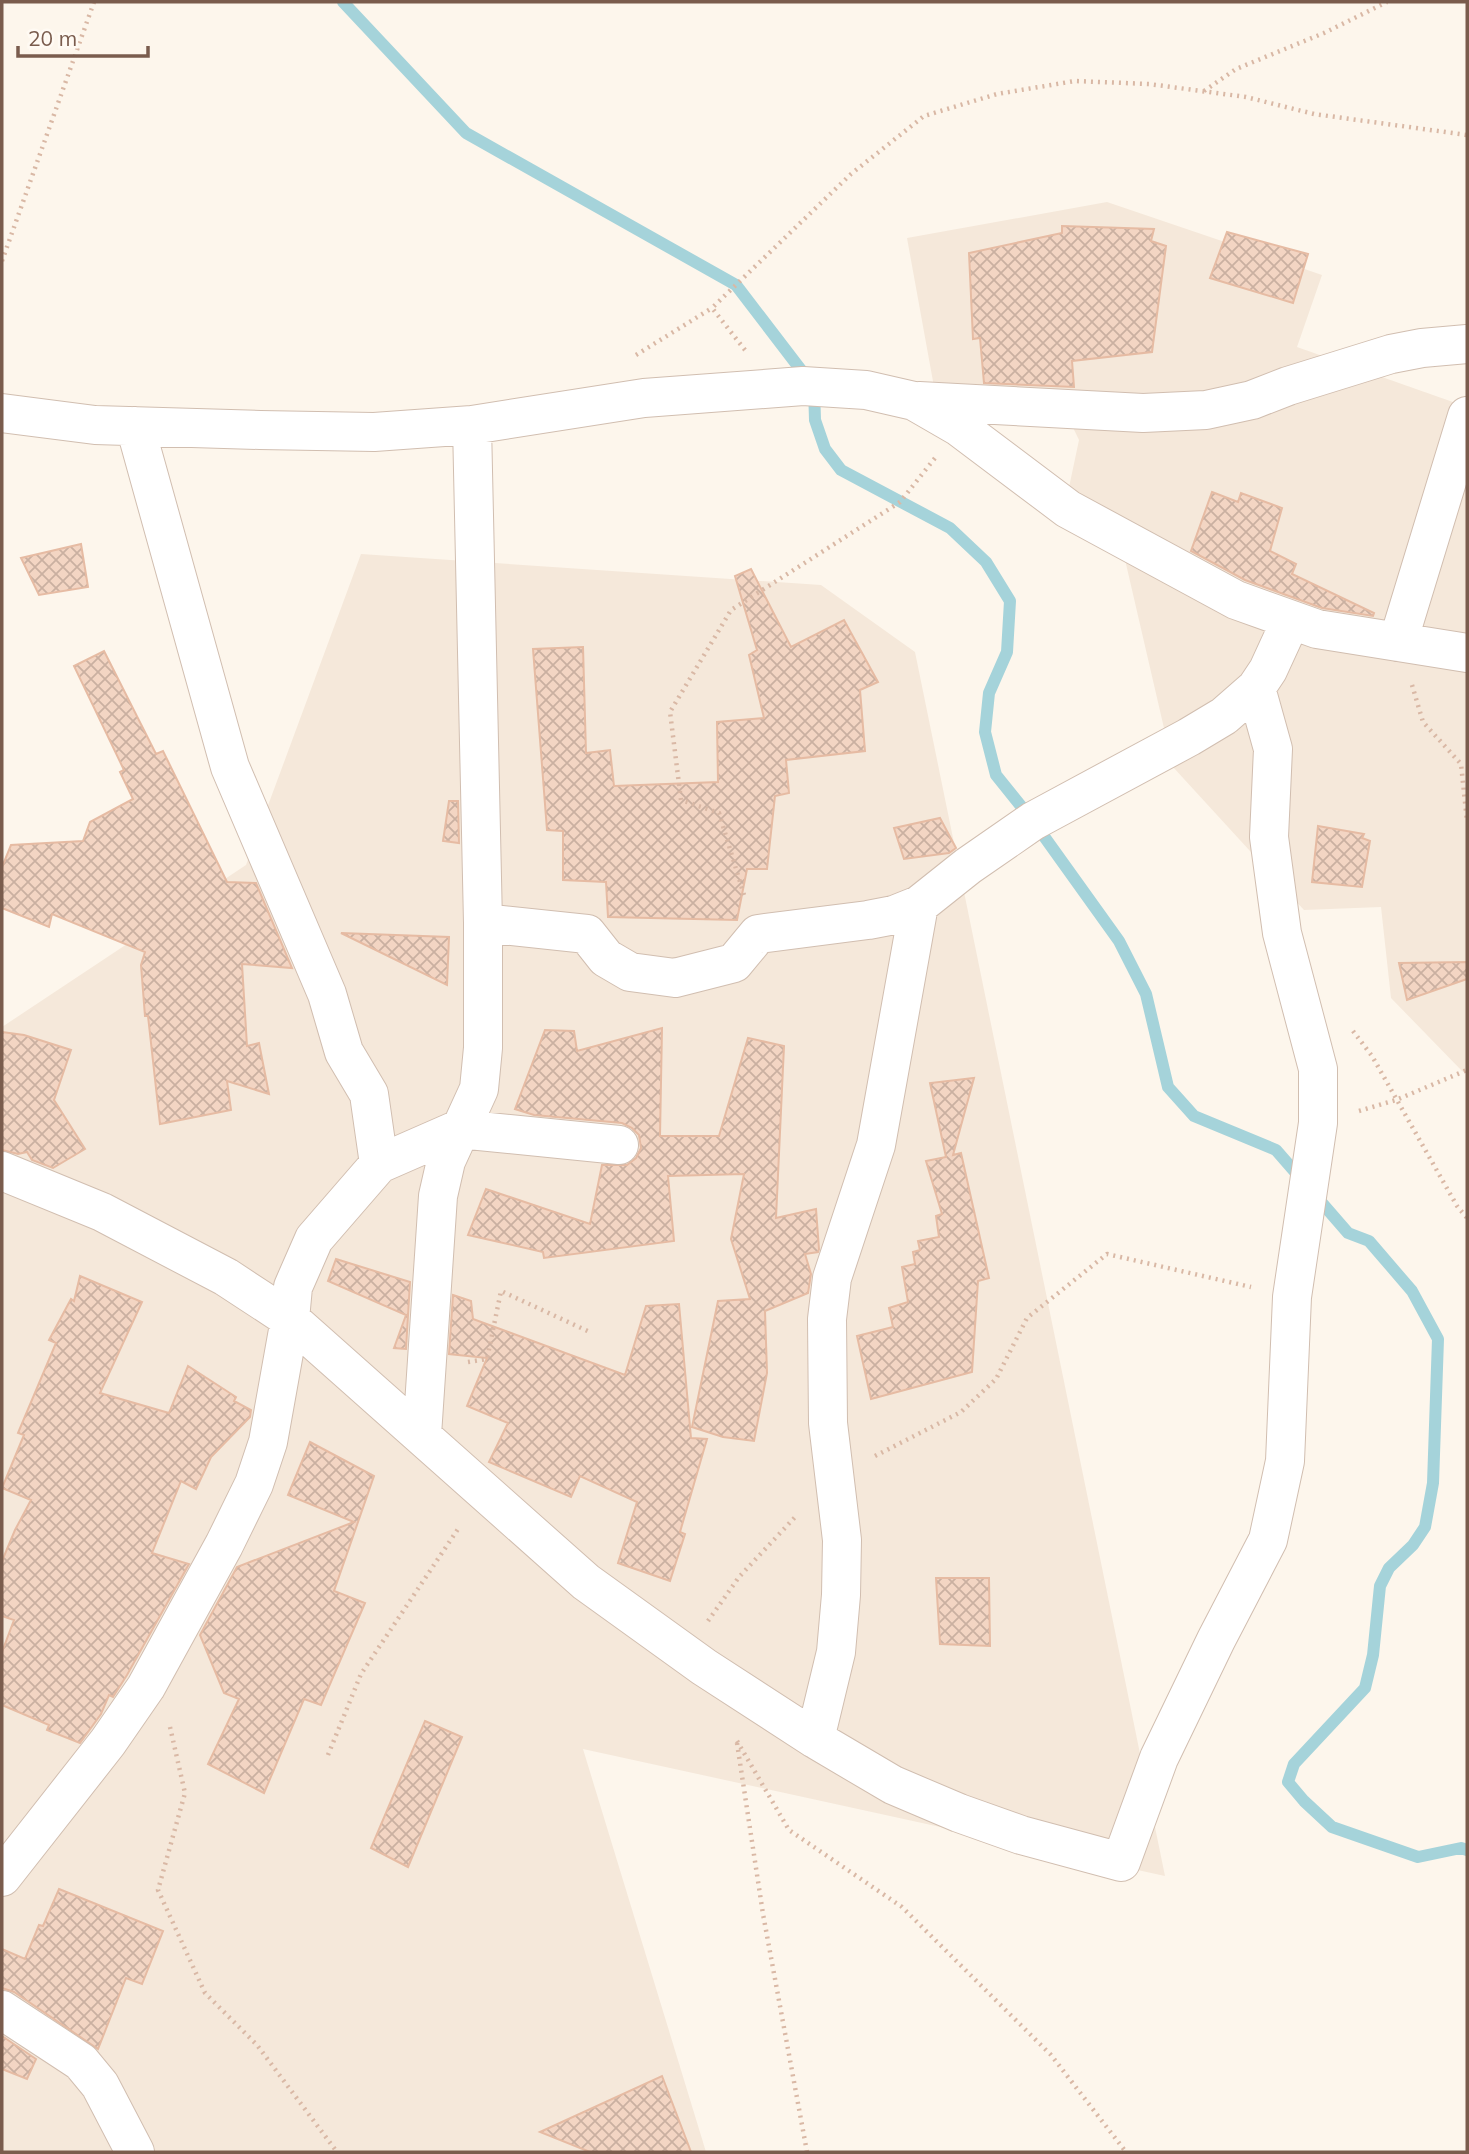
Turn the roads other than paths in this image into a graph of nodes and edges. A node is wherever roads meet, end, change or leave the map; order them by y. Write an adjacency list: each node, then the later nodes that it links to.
1 (1467, 344): 2 (street)
2 (914, 401): 5 (street); 7 (street)
3 (2, 414): 6 (street)
4 (1467, 416): 8 (street)
5 (472, 425): 6 (street); 12 (street)
6 (135, 426): 15 (street)
7 (1291, 620): 8 (street); 10 (street)
8 (1398, 642): 9 (street)
9 (1467, 653)
10 (1256, 688): 11 (street); 19 (street)
11 (919, 905): 12 (street); 19 (street)
12 (483, 923): 13 (street)
13 (459, 1129): 14 (street); 15 (street); 18 (street)
14 (619, 1145)
15 (379, 1164): 17 (street)
16 (2, 1171): 17 (street)
17 (290, 1319): 18 (street); 20 (street)
18 (422, 1435): 19 (street)
19 (815, 1739)
20 (2, 1877)
21 (2, 2010): 22 (street)
22 (135, 2152)

